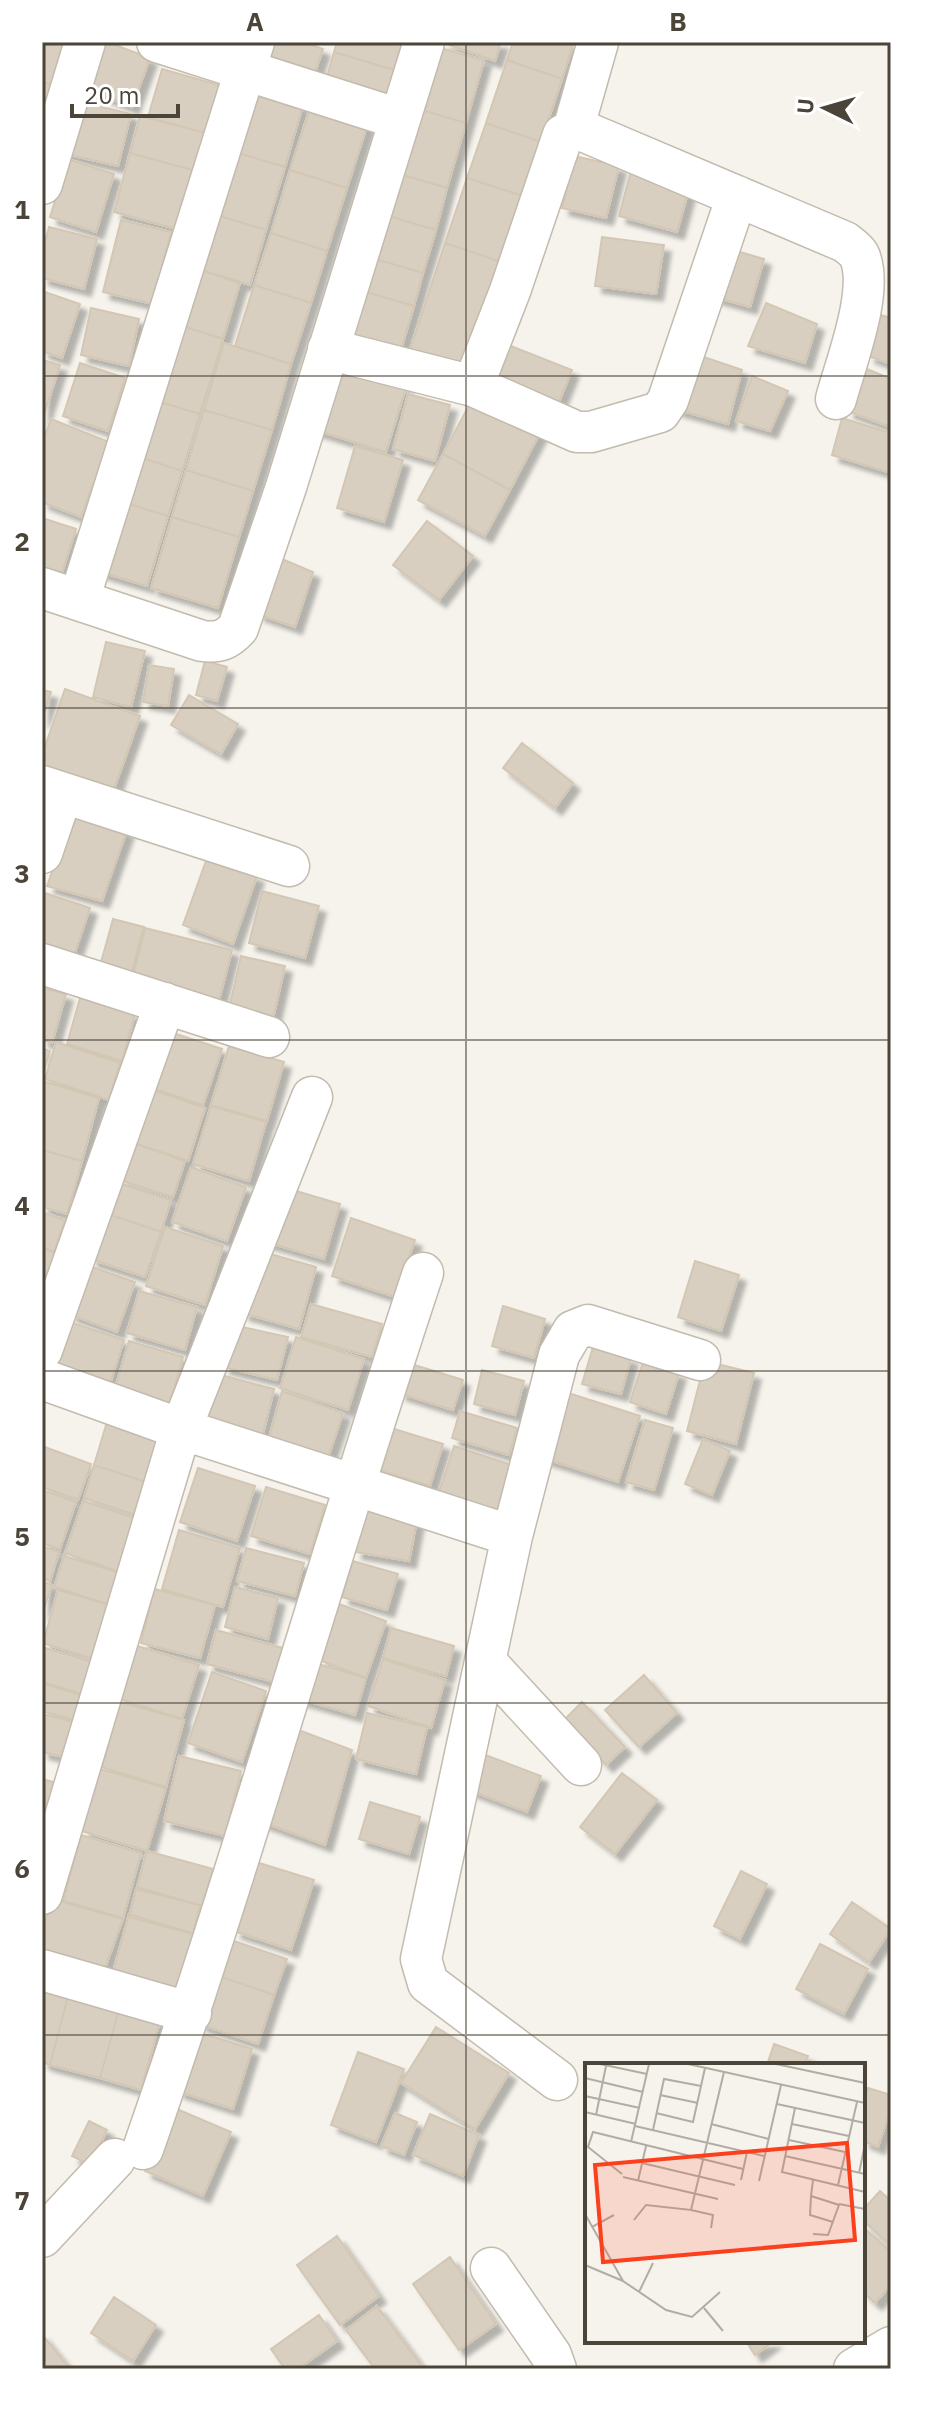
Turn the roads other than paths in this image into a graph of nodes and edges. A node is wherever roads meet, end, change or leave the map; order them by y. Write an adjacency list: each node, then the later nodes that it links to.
1 (85, 42): 8 (street)
2 (157, 42): 5 (street)
3 (424, 42): 6 (street)
4 (598, 42): 7 (street)
5 (250, 55): 6 (street); 14 (street)
6 (399, 119): 10 (street)
7 (573, 130): 9 (street); 11 (street)
8 (42, 184)
9 (737, 196): 11 (street); 12 (street)
10 (328, 349): 11 (street); 14 (street)
11 (473, 386)
12 (836, 399)
13 (42, 588): 14 (street)
14 (79, 600)
15 (52, 790): 16 (street); 17 (street)
16 (42, 853)
17 (289, 866)
18 (42, 964): 19 (street)
19 (165, 1003): 20 (street); 23 (street)
20 (269, 1037)
21 (312, 1097): 26 (street)
22 (423, 1273): 27 (street)
23 (42, 1350)
24 (700, 1360): 28 (street)
25 (42, 1379): 26 (street)
26 (181, 1429): 27 (street); 31 (street)
27 (354, 1486): 28 (street); 33 (street)
28 (512, 1536): 29 (street)
29 (485, 1661): 30 (street); 34 (street)
30 (581, 1765)
31 (42, 1894)
32 (42, 1970): 33 (street)
33 (191, 2013): 35 (street)
34 (557, 2080)
35 (42, 2237)
36 (491, 2268): 38 (street)
37 (891, 2347): 39 (street)
38 (556, 2369)
39 (854, 2369)

